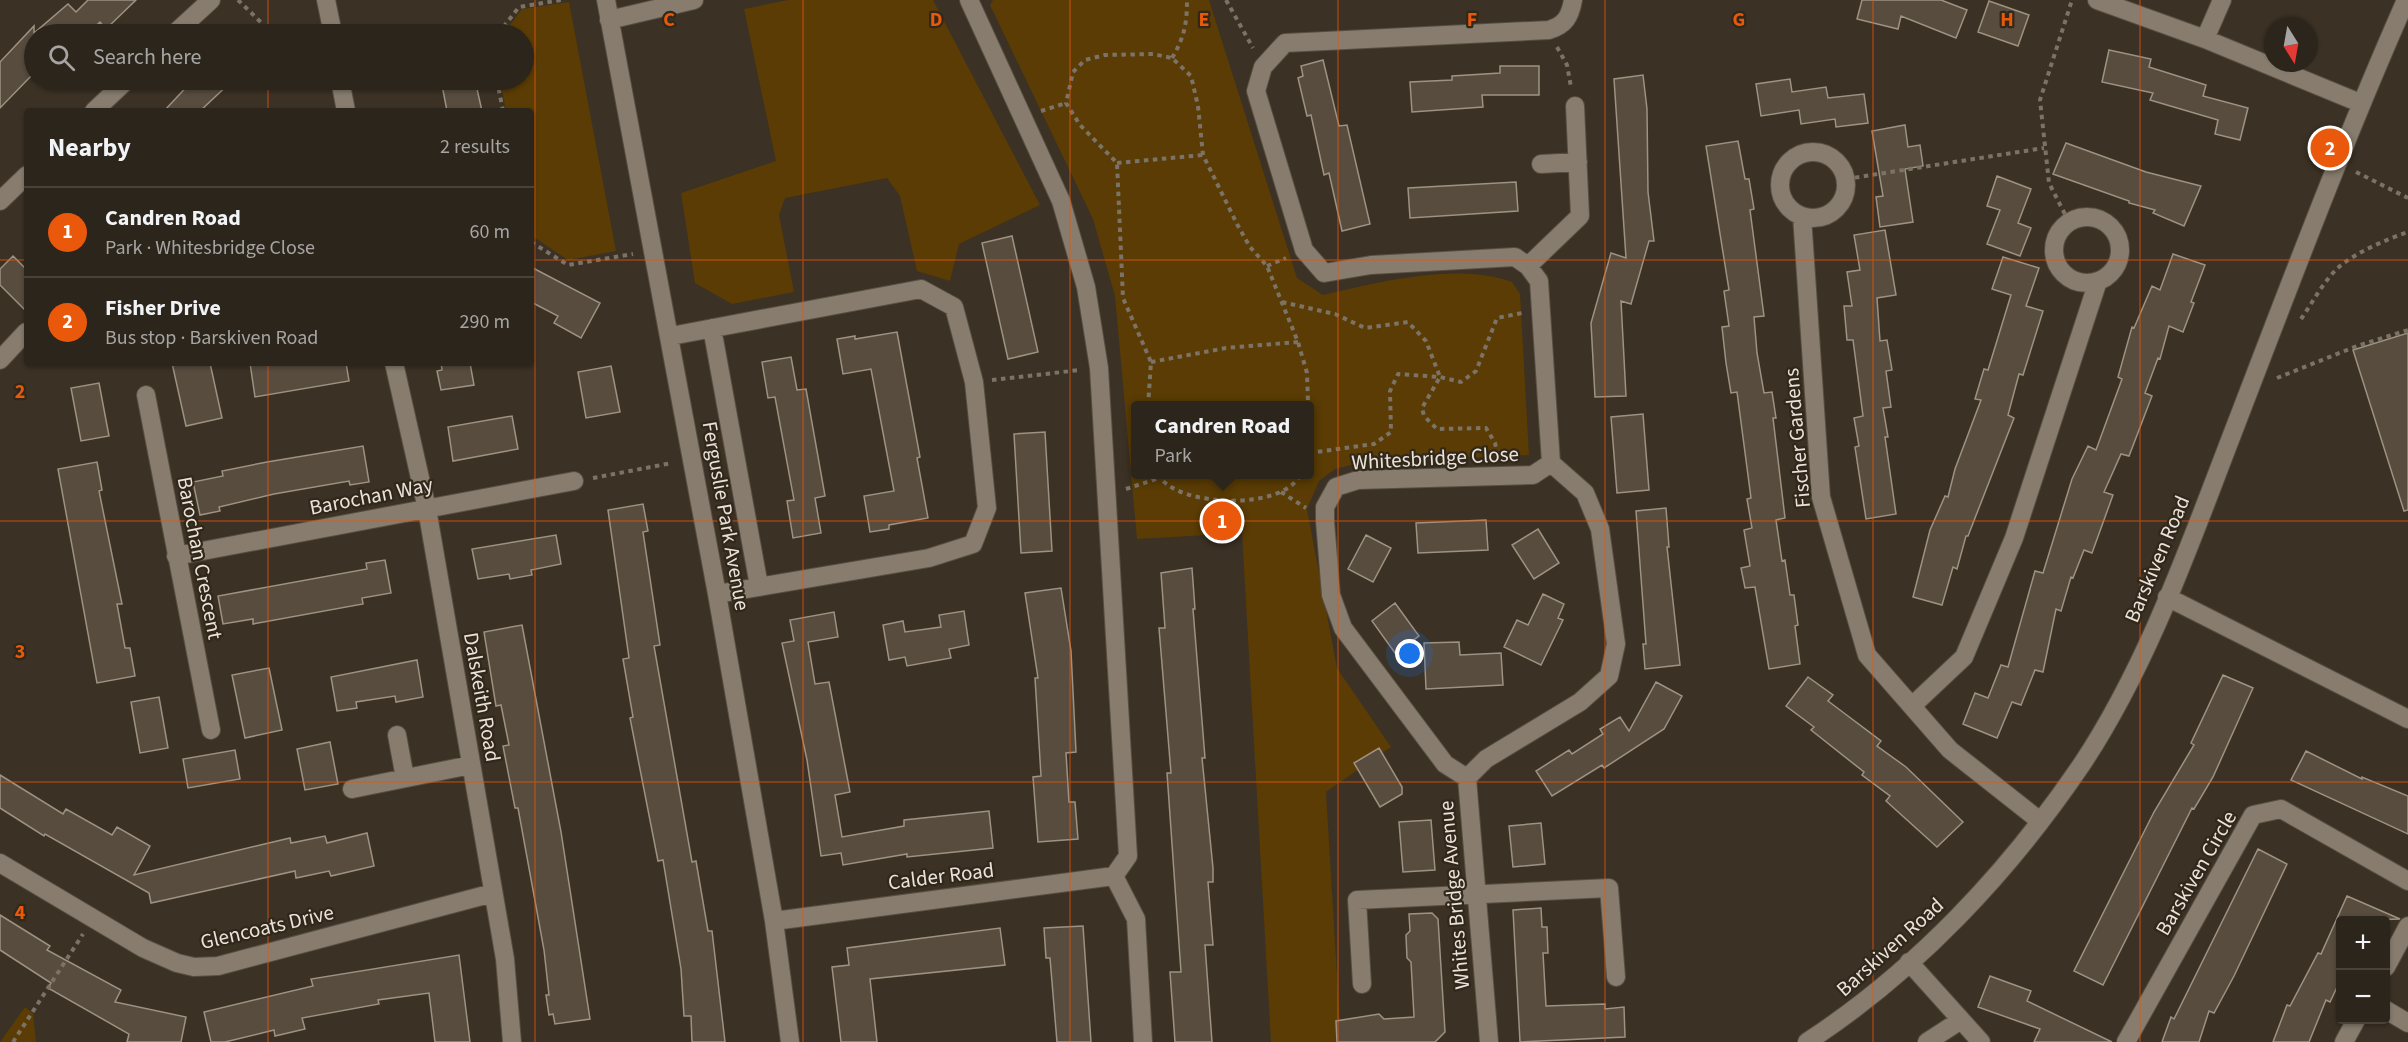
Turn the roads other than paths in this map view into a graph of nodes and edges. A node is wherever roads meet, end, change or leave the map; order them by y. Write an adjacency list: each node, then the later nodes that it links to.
1 (210, 0): 11 (street)
2 (326, 0): 12 (street)
3 (606, 0): 10 (street, Ferguslie Park Avenue)
4 (694, 0): 10 (street)
5 (969, 0): 50 (street)
6 (1573, 0): 25 (street)
7 (2097, 0): 13 (street)
8 (2222, 0): 13 (street)
9 (2406, 0): 16 (street, Barskiven Road)
10 (609, 20): 29 (street, Ferguslie Park Avenue)
11 (185, 24)
12 (331, 24)
13 (2205, 39): 16 (street)
14 (116, 90): 18 (street)
15 (342, 90): 19 (street)
16 (2360, 103): 39 (street, Barskiven Road)
17 (1575, 106): 20 (street)
18 (97, 108)
19 (345, 108)
20 (1578, 162): 21 (street); 25 (street)
21 (1541, 164)
22 (24, 178): 23 (street)
23 (0, 201)
24 (1802, 216): 24 (street); 40 (street, Fischer Gardens)
25 (1528, 266): 33 (street)
26 (2098, 281): 26 (street); 40 (street)
27 (712, 328): 29 (street); 37 (street); 37 (street)
28 (24, 334): 30 (street)
29 (670, 336): 38 (street, Ferguslie Park Avenue)
30 (2, 355)
31 (395, 366): 35 (street, Dalskeith Road)
32 (146, 395): 36 (street, Barochan Crescent)
33 (1551, 463): 46 (street, Whites Bridge Avenue); 46 (street, Whitesbridge Close)
34 (574, 481): 35 (street, Barochan Way)
35 (427, 509): 36 (street, Barochan Way); 44 (street, Dalskeith Road)
36 (176, 556): 42 (street, Barochan Crescent)
37 (759, 586): 38 (street)
38 (717, 594): 54 (street, Ferguslie Park Avenue)
39 (2167, 597): 41 (street); 48 (street, Barskiven Road)
40 (1912, 706): 48 (street, Fischer Gardens)
41 (2408, 719)
42 (211, 729)
43 (397, 735): 45 (street)
44 (471, 765): 45 (street); 52 (street, Dalskeith Road)
45 (405, 778): 47 (street)
46 (1467, 778): 53 (street, Whites Bridge Avenue)
47 (352, 789)
48 (2040, 821): 57 (street, Barskiven Road)
49 (0, 862): 52 (street, Glencoats Drive)
50 (1114, 876): 54 (street, Calder Road); 66 (street)
51 (2408, 881): 71 (street, Barskiven Circle)
52 (494, 893): 64 (street, Dalskeith Road)
53 (1476, 896): 58 (street); 59 (street); 67 (street, Whites Bridge Avenue)
54 (774, 921): 65 (street, Ferguslie Park Avenue)
55 (2408, 926): 56 (street)
56 (2390, 958)
57 (1909, 962): 61 (street); 68 (street, Barskiven Road)
58 (1616, 977)
59 (1362, 984)
60 (2390, 1013): 62 (street)
61 (1961, 1020): 69 (street); 70 (street)
62 (2408, 1023)
63 (2354, 1024): 72 (street)
64 (512, 1042)
65 (790, 1042)
66 (1143, 1042)
67 (1489, 1042)
68 (1807, 1042)
69 (1927, 1042)
70 (1981, 1042)
71 (2126, 1042)
72 (2344, 1042)

